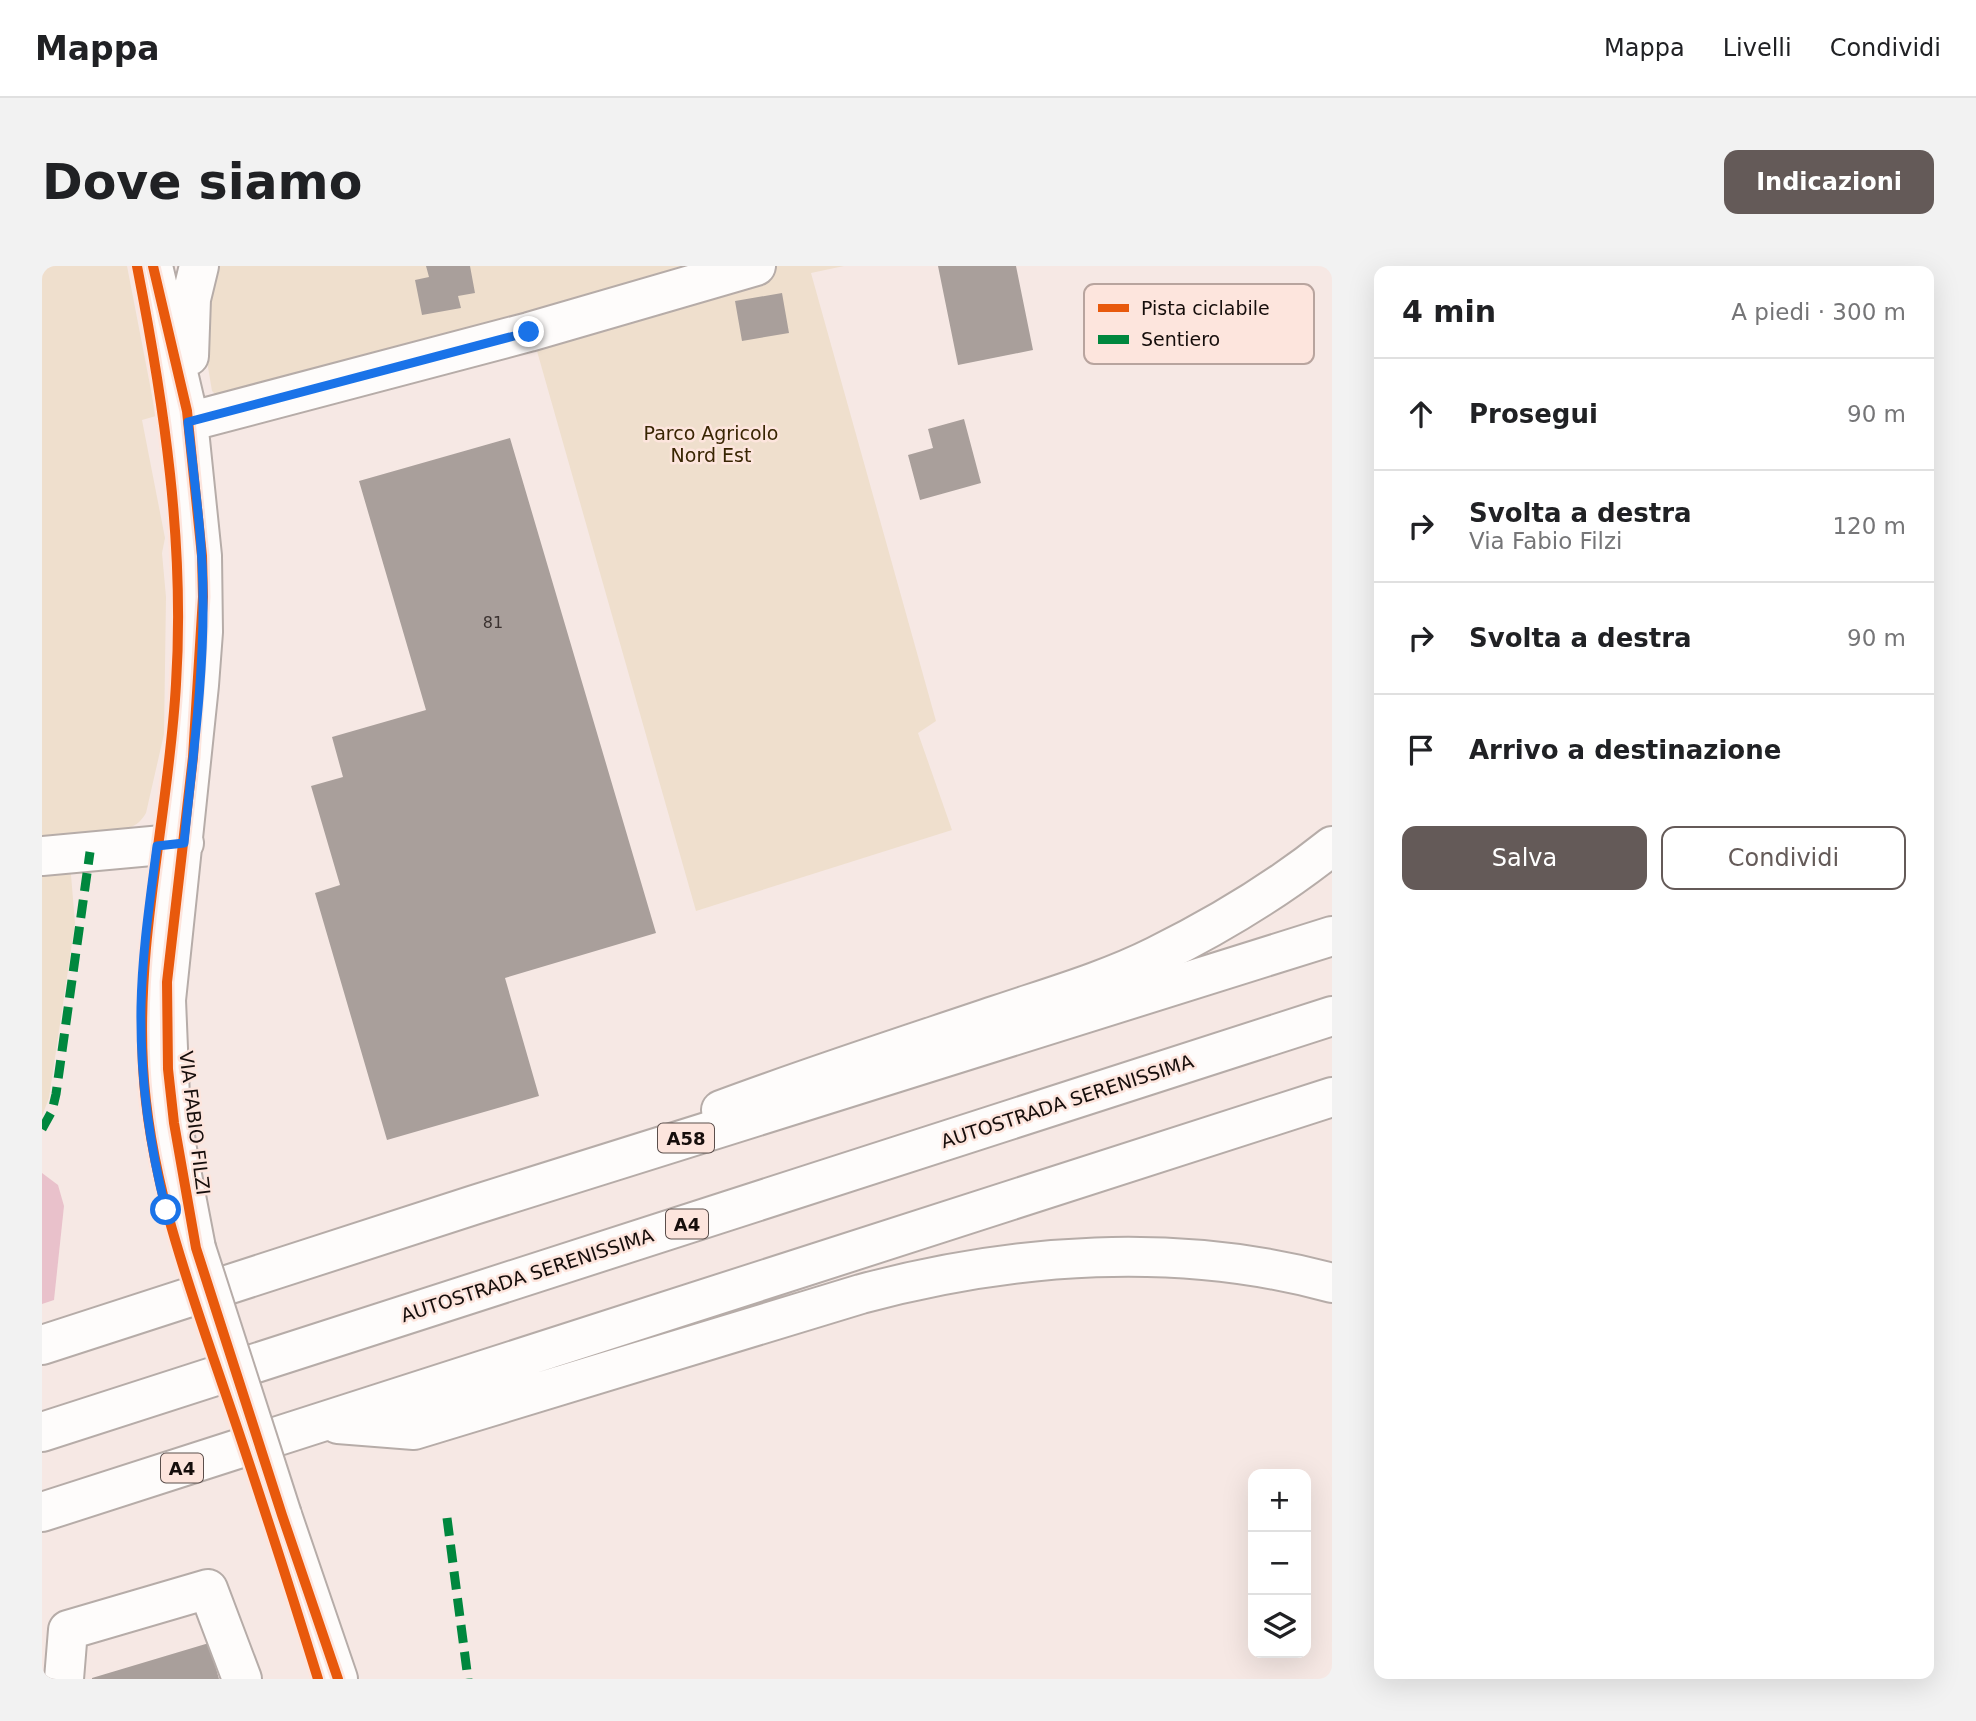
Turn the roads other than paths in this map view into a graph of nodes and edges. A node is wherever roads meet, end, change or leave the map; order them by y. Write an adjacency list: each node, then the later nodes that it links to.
1 (153, 266): 4 (main road, VIA FABIO FILZI)
2 (199, 266): 4 (main road, VIA FABIO FILZI)
3 (756, 266): 4 (main road)
4 (188, 416): 5 (main road, VIA FABIO FILZI)
5 (184, 843): 7 (main road); 19 (main road, VIA FABIO FILZI, bridge)
6 (1332, 846): 11 (main road)
7 (42, 856)
8 (1332, 936): 11 (main road, A58)
9 (1332, 1016): 15 (main road, AUTOSTRADA SERENISSIMA / A4)
10 (1332, 1097): 14 (main road, A4)
11 (474, 1205): 13 (main road, A58)
12 (1332, 1283): 14 (main road)
13 (42, 1345)
14 (322, 1423): 16 (main road, A4)
15 (42, 1432)
16 (42, 1513)
17 (64, 1679): 18 (main road)
18 (242, 1679)
19 (338, 1679)

